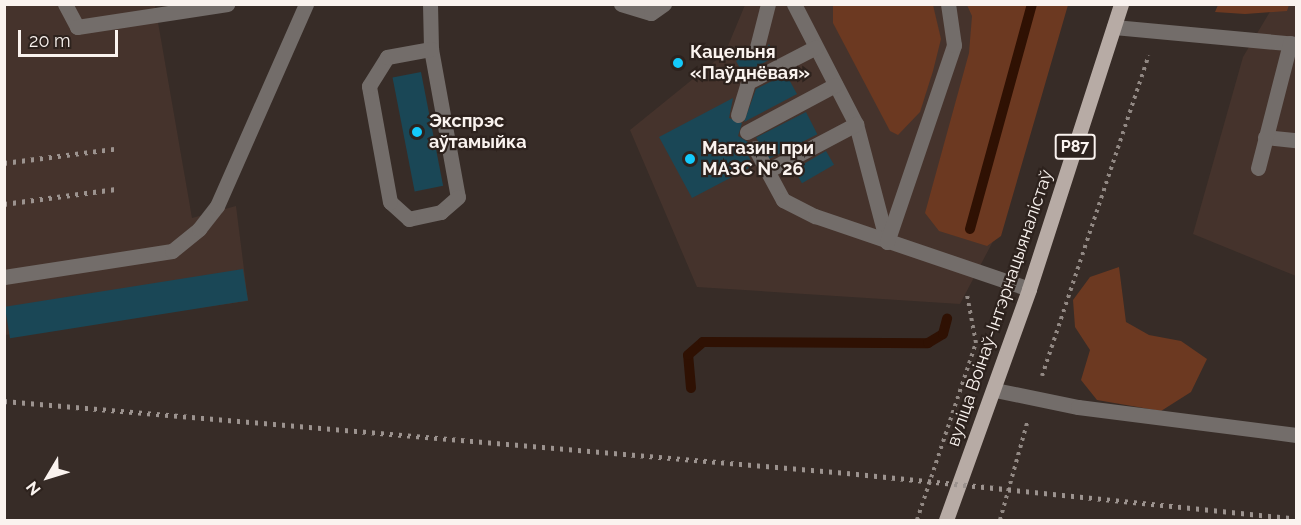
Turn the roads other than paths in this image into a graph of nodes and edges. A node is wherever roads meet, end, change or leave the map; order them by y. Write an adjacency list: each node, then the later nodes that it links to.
1 (65, 4): 2 (lane)
2 (227, 4)
3 (306, 4): 26 (lane)
4 (430, 4): 14 (lane)
5 (621, 4): 6 (lane)
6 (664, 4)
7 (768, 4): 15 (lane)
8 (794, 4): 13 (lane)
9 (948, 4): 25 (lane)
10 (1121, 4): 11 (main road, вуліца Воінаў-Інтэрнацыяналістаў / Р87)
11 (1114, 27): 12 (lane); 27 (main road, вуліца Воінаў-Інтэрнацыяналістаў / Р87)
12 (1293, 44): 20 (lane)
13 (816, 47): 16 (lane); 17 (lane)
14 (431, 49): 14 (lane)
15 (756, 51)
16 (835, 85): 18 (lane); 19 (lane)
17 (738, 115)
18 (856, 124): 24 (lane); 25 (lane)
19 (747, 132)
20 (1265, 136): 21 (lane); 23 (lane)
21 (1296, 140)
22 (755, 148): 24 (lane)
23 (1258, 168)
24 (767, 171): 25 (lane)
25 (887, 242): 27 (lane)
26 (4, 277)
27 (1029, 289): 28 (main road, вуліца Воінаў-Інтэрнацыяналістаў / Р87)
28 (995, 390): 29 (lane); 30 (main road, вуліца Воінаў-Інтэрнацыяналістаў / Р87)
29 (1296, 435)
30 (946, 520)

